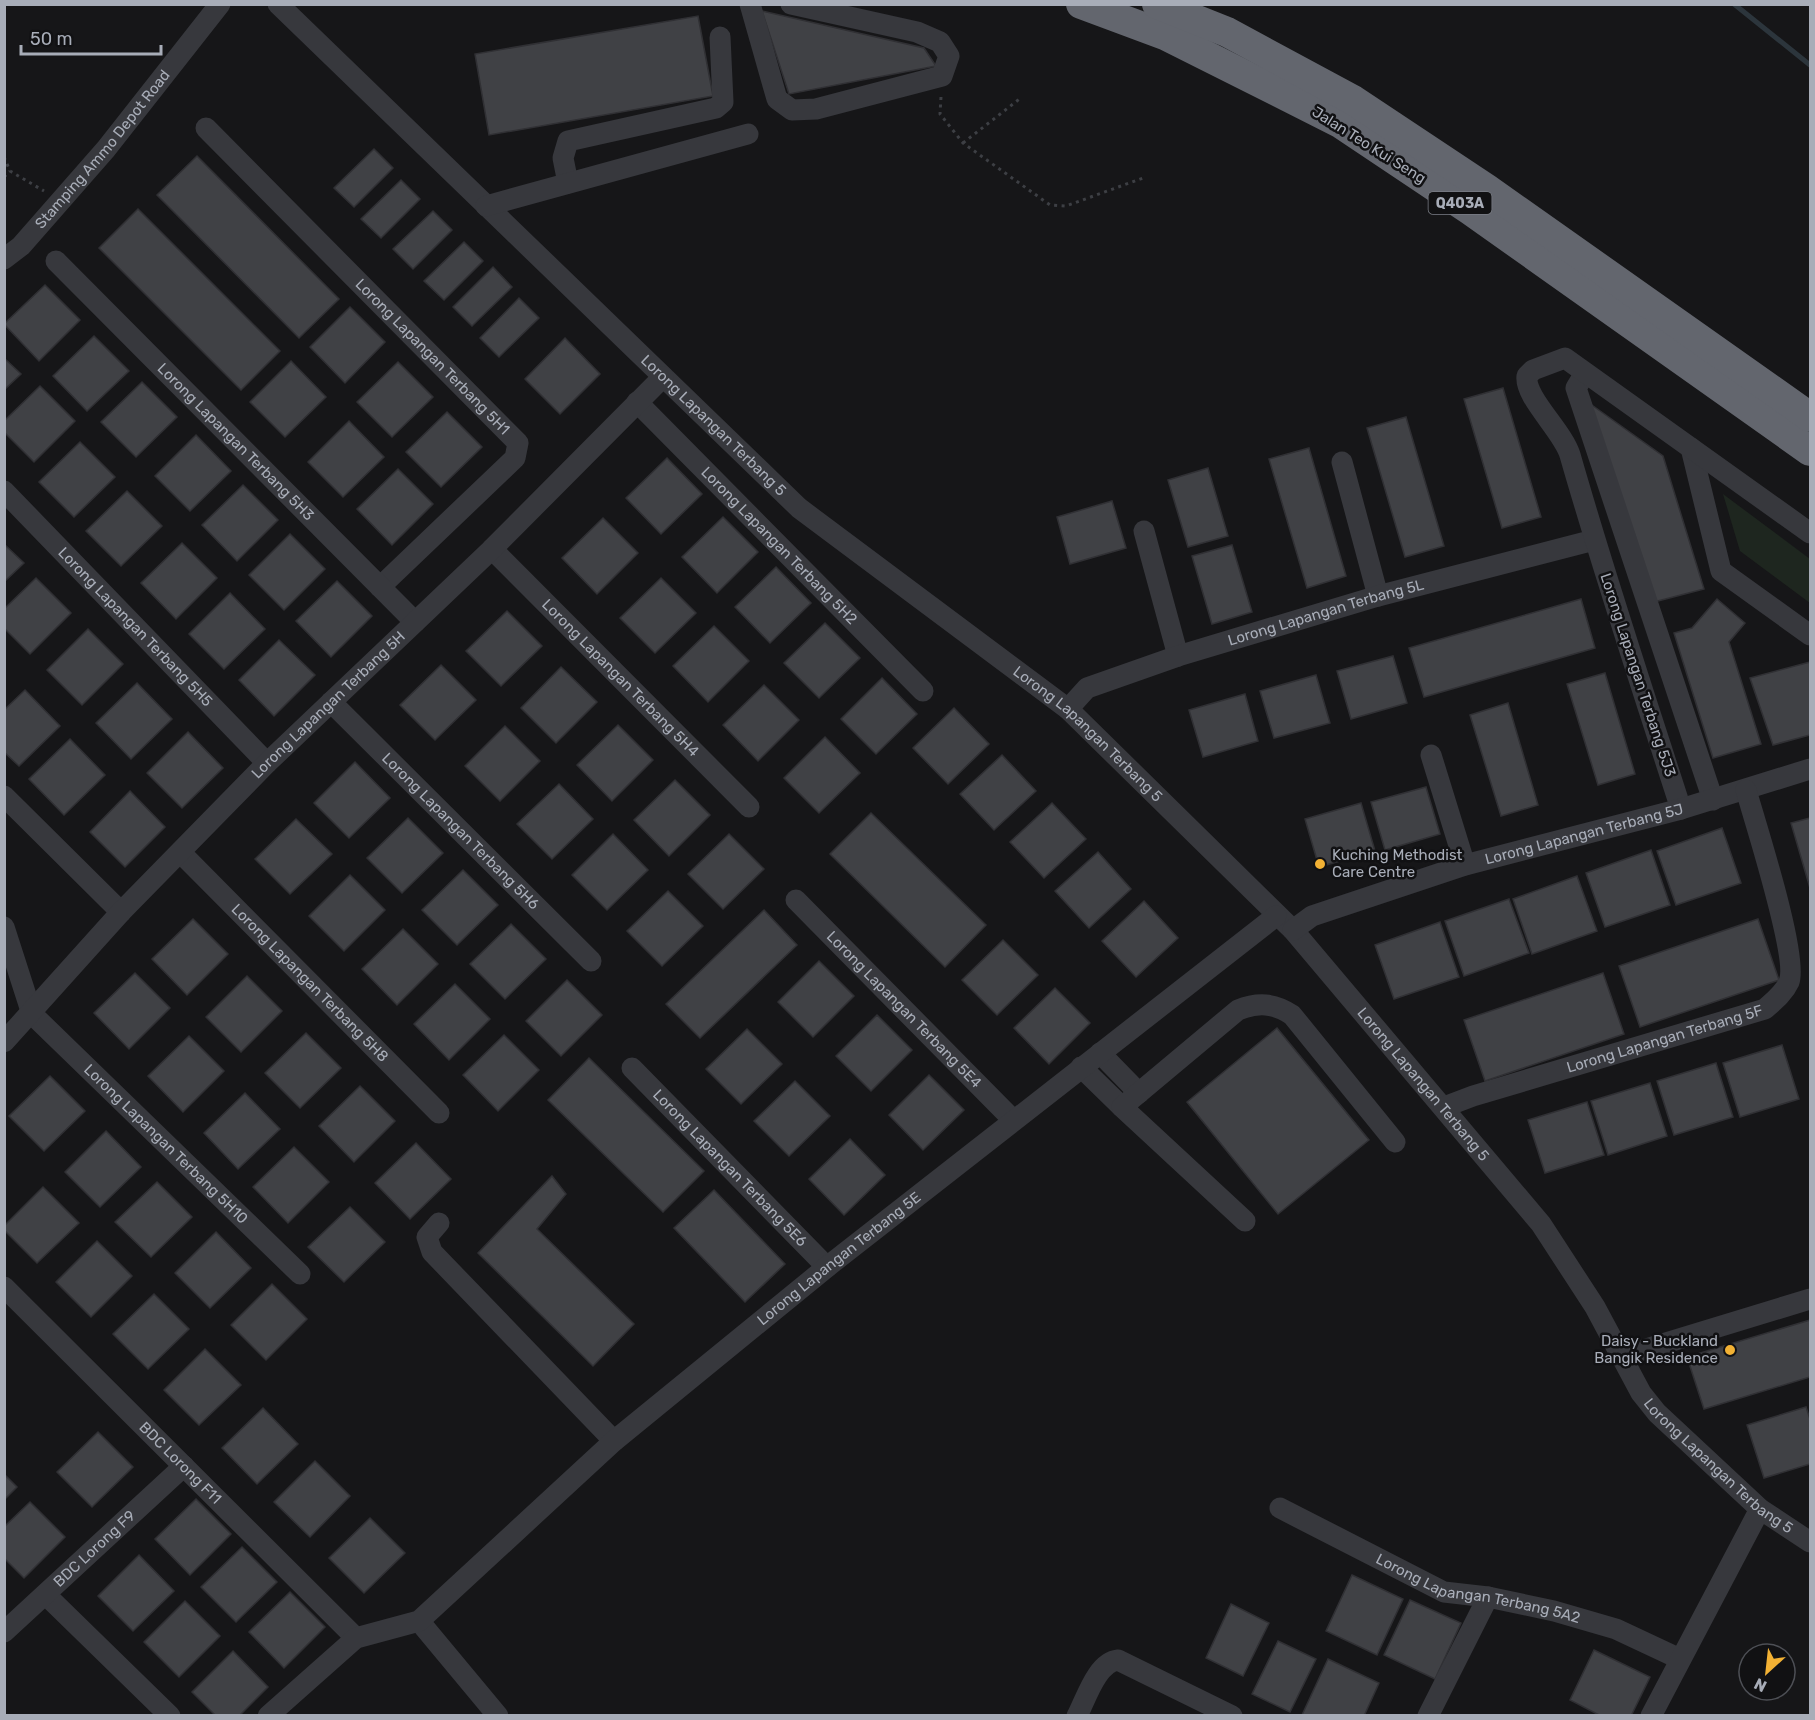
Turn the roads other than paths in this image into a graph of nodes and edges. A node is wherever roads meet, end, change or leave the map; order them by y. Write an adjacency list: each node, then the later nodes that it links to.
1 (220, 4): 12 (street, Stamping Ammo Depot Road)
2 (278, 4): 11 (street, Lorong Lapangan Terbang 5)
3 (750, 4): 4 (street)
4 (791, 4)
5 (1081, 4): 19 (highway, Jalan Teo Kui Seng / Q403A)
6 (1156, 4): 17 (highway, Jalan Teo Kui Seng)
7 (720, 37): 10 (street)
8 (206, 128): 26 (street, Lorong Lapangan Terbang 5H1)
9 (748, 134): 10 (street)
10 (567, 183): 11 (street)
11 (486, 206): 15 (street, Lorong Lapangan Terbang 5)
12 (4, 259)
13 (56, 261): 26 (street, Lorong Lapangan Terbang 5H3)
14 (1585, 373): 18 (street); 24 (street, Lorong Lapangan Terbang 5J3); 39 (street)
15 (663, 377): 16 (street, Lorong Lapangan Terbang 5H); 33 (street, Lorong Lapangan Terbang 5)
16 (637, 402): 25 (street, Lorong Lapangan Terbang 5H); 31 (street, Lorong Lapangan Terbang 5H2)
17 (1810, 417)
18 (1691, 448): 23 (street); 29 (street)
19 (1810, 451)
20 (1342, 462): 27 (street)
21 (4, 491): 35 (street, Lorong Lapangan Terbang 5H5)
22 (1144, 531): 30 (street)
23 (1810, 532)
24 (1594, 540): 27 (street, Lorong Lapangan Terbang 5L); 41 (street, Lorong Lapangan Terbang 5J3)
25 (492, 549): 28 (street, Lorong Lapangan Terbang 5H); 40 (street, Lorong Lapangan Terbang 5H4)
26 (380, 587): 28 (street, Lorong Lapangan Terbang 5H3)
27 (1378, 596): 30 (street, Lorong Lapangan Terbang 5L)
28 (415, 622): 32 (street, Lorong Lapangan Terbang 5H)
29 (1810, 635)
30 (1178, 656): 33 (street, Lorong Lapangan Terbang 5L)
31 (923, 691)
32 (331, 702): 35 (street, Lorong Lapangan Terbang 5H); 49 (street, Lorong Lapangan Terbang 5H6)
33 (1068, 709): 46 (street, Lorong Lapangan Terbang 5)
34 (1431, 755): 43 (street)
35 (267, 763): 42 (street, Lorong Lapangan Terbang 5H)
36 (1810, 769): 37 (street, Lorong Lapangan Terbang 5J)
37 (1746, 790): 39 (street, Lorong Lapangan Terbang 5J); 57 (street, Lorong Lapangan Terbang 5F)
38 (4, 796): 45 (street)
39 (1713, 800): 41 (street, Lorong Lapangan Terbang 5J)
40 (749, 807)
41 (1681, 809): 43 (street, Lorong Lapangan Terbang 5J)
42 (181, 853): 45 (street, Lorong Lapangan Terbang 5H); 58 (street, Lorong Lapangan Terbang 5H8)
43 (1465, 865): 48 (street, Lorong Lapangan Terbang 5J)
44 (796, 900): 59 (street, Lorong Lapangan Terbang 5E4)
45 (121, 912): 50 (street, Lorong Lapangan Terbang 5H)
46 (1276, 915): 48 (street, Lorong Lapangan Terbang 5); 52 (street, Lorong Lapangan Terbang 5E)
47 (4, 927): 50 (street)
48 (1293, 930): 57 (street, Lorong Lapangan Terbang 5)
49 (591, 961)
50 (32, 1014): 51 (street, Lorong Lapangan Terbang 5H); 64 (street, Lorong Lapangan Terbang 5H10)
51 (4, 1042)
52 (1100, 1053): 53 (street, Lorong Lapangan Terbang 5E); 55 (street)
53 (1081, 1067): 56 (street); 59 (street, Lorong Lapangan Terbang 5E)
54 (632, 1068): 63 (street, Lorong Lapangan Terbang 5E6)
55 (1139, 1093): 56 (street); 60 (street)
56 (1122, 1107): 61 (street)
57 (1444, 1107): 67 (street, Lorong Lapangan Terbang 5)
58 (439, 1113)
59 (1013, 1119): 63 (street, Lorong Lapangan Terbang 5E)
60 (1395, 1142)
61 (1245, 1221)
62 (439, 1223): 68 (street)
63 (827, 1267): 68 (street, Lorong Lapangan Terbang 5E)
64 (300, 1274)
65 (4, 1287): 69 (street, BDC Lorong F11)
66 (1810, 1299): 67 (street)
67 (1623, 1356): 71 (street, Lorong Lapangan Terbang 5)
68 (614, 1441): 75 (street, Lorong Lapangan Terbang 5E)
69 (184, 1466): 73 (street, BDC Lorong F9); 77 (street, BDC Lorong F11)
70 (1280, 1508): 74 (street, Lorong Lapangan Terbang 5A2)
71 (1760, 1509): 72 (street, Lorong Lapangan Terbang 5); 78 (street)
72 (1810, 1542)
73 (46, 1595): 76 (street, BDC Lorong F9); 79 (street)
74 (1488, 1597): 78 (street, Lorong Lapangan Terbang 5A2); 84 (street)
75 (418, 1621): 77 (street); 81 (street)
76 (6, 1629)
77 (356, 1638): 80 (street)
78 (1680, 1659): 85 (street)
79 (170, 1716)
80 (268, 1716)
81 (498, 1716)
82 (1077, 1716): 83 (street)
83 (1232, 1716)
84 (1428, 1716)
85 (1651, 1716)

